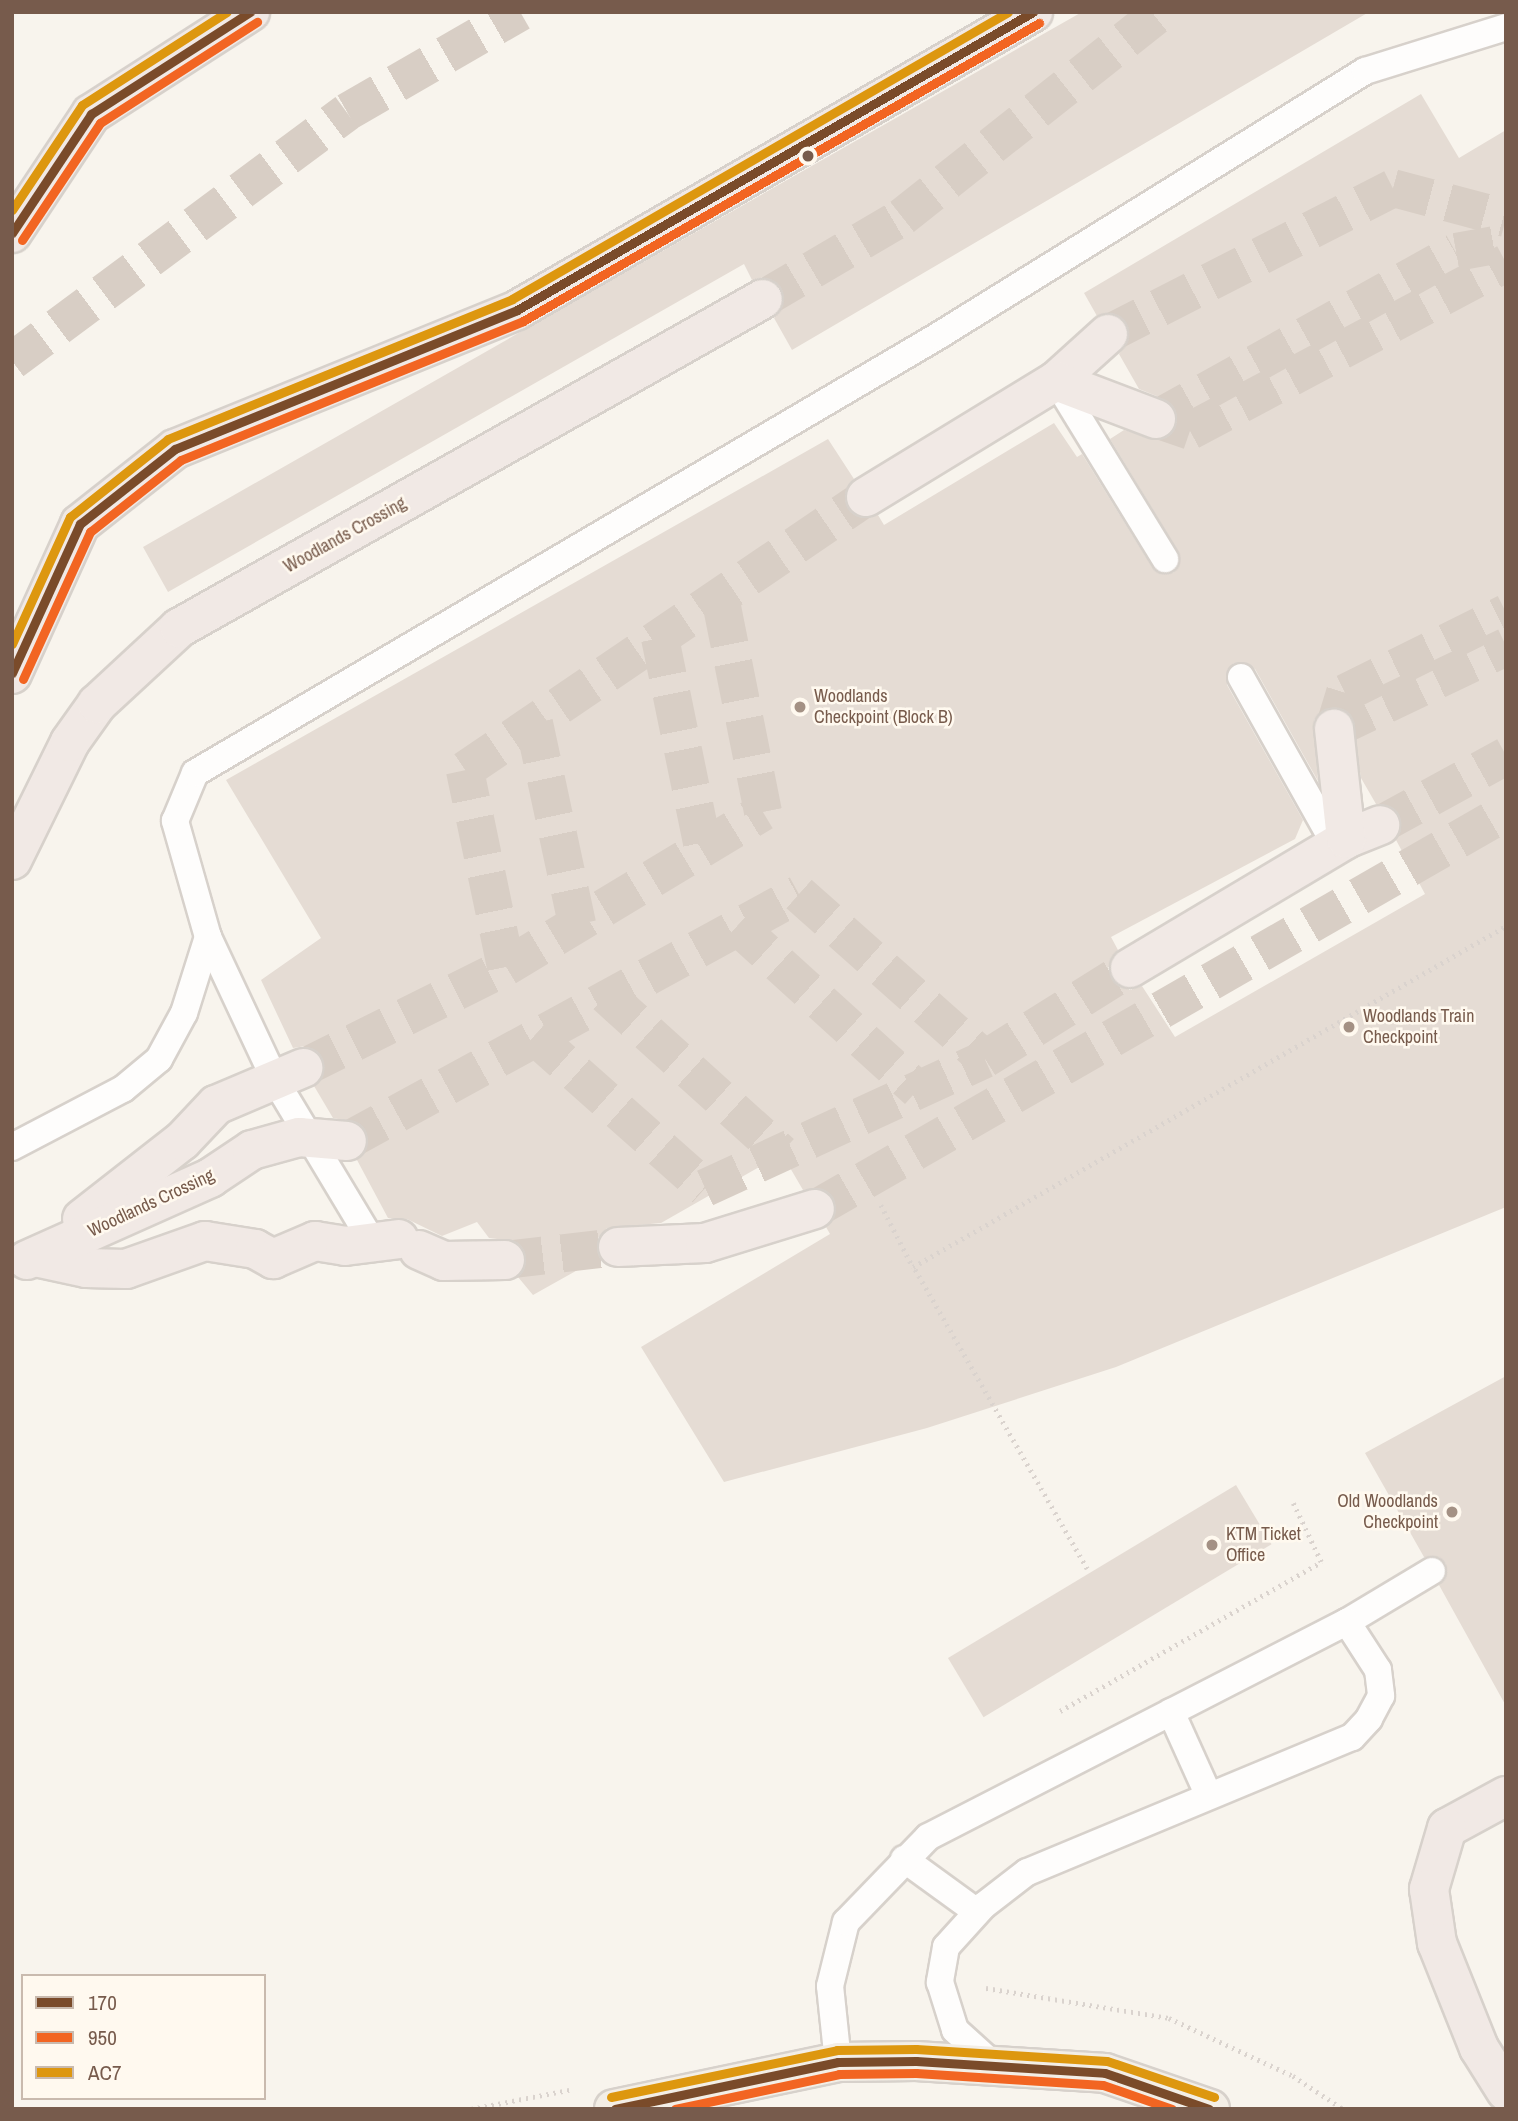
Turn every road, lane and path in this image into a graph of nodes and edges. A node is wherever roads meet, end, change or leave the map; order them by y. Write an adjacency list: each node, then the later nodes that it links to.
1 (250, 12): 4 (highway)
2 (1033, 12): 11 (highway)
3 (1506, 27): 18 (lane)
4 (12, 233)
5 (763, 299): 16 (highway, Woodlands Crossing)
6 (1108, 334): 7 (highway)
7 (1056, 381): 8 (highway); 9 (highway); 10 (lane)
8 (1156, 419)
9 (866, 497)
10 (1165, 559)
11 (12, 674)
12 (1241, 677): 15 (lane)
13 (1334, 729): 15 (highway)
14 (1380, 825): 15 (highway)
15 (1341, 843): 19 (highway)
16 (12, 860)
17 (1506, 926): 29 (path)
18 (208, 937): 20 (lane); 22 (lane)
19 (1130, 968)
20 (289, 1074): 21 (lane); 28 (highway, Woodlands Crossing)
21 (330, 1140): 25 (lane); 28 (highway, Woodlands Crossing)
22 (12, 1147)
23 (881, 1205): 29 (path)
24 (815, 1209): 26 (highway)
25 (397, 1244): 27 (highway); 28 (highway)
26 (618, 1247)
27 (505, 1259)
28 (23, 1262)
29 (913, 1268): 31 (path)
30 (1293, 1503): 34 (path)
31 (1087, 1569)
32 (1432, 1570): 33 (lane)
33 (1348, 1622): 35 (lane); 36 (lane)
34 (1060, 1711)
35 (1171, 1712): 36 (lane); 38 (lane)
36 (1209, 1796): 39 (lane)
37 (1506, 1796): 43 (highway)
38 (904, 1859): 39 (lane); 41 (lane)
39 (976, 1912): 40 (lane)
40 (940, 1982): 42 (lane); 46 (path)
41 (838, 2063): 42 (main road); 44 (main road)
42 (995, 2066): 45 (main road)
43 (1506, 2091)
44 (614, 2109)
45 (1210, 2109)
46 (1343, 2109)

